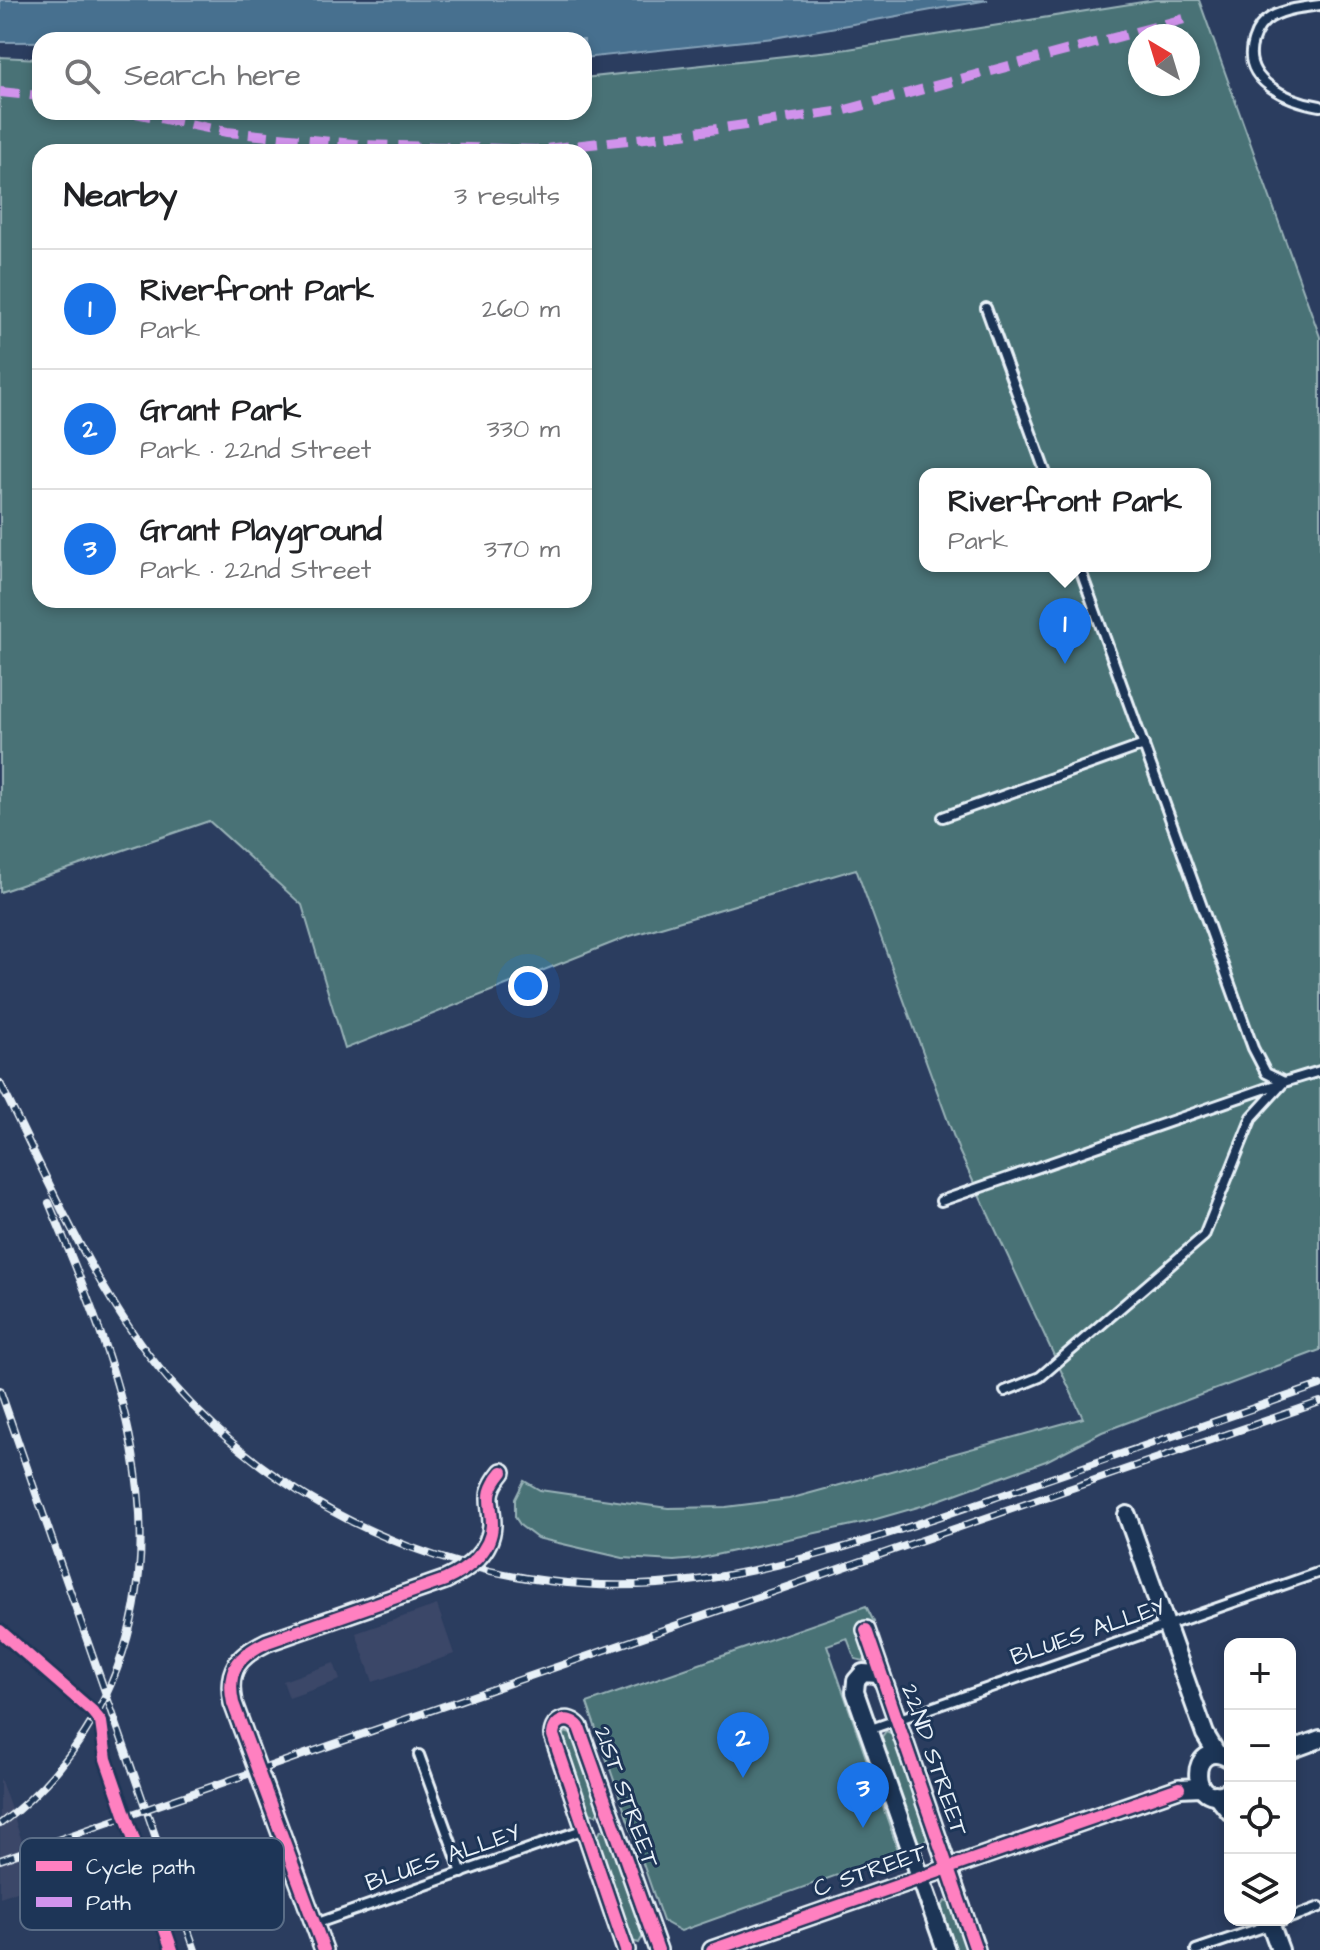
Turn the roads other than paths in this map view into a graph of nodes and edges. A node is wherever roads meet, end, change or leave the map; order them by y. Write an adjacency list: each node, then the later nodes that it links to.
1 (1320, 5): 2 (lane)
2 (1320, 106)
3 (986, 308): 4 (lane)
4 (1044, 468)
5 (1081, 572): 6 (lane)
6 (1144, 745): 7 (lane); 9 (lane)
7 (943, 817)
8 (1320, 1071): 9 (lane)
9 (1284, 1082): 10 (lane); 11 (lane)
10 (941, 1201)
11 (1005, 1391)
12 (502, 1472): 32 (street)
13 (1127, 1515): 15 (street)
14 (1320, 1572): 15 (lane, BLUES ALLEY)
15 (1166, 1626): 18 (lane, BLUES ALLEY); 23 (street)
16 (866, 1630): 17 (street, 22ND STREET)
17 (884, 1682): 18 (street, 22ND STREET); 19 (street)
18 (897, 1720): 19 (lane, BLUES ALLEY); 27 (street, 22ND STREET)
19 (868, 1730): 29 (street)
20 (1320, 1739): 21 (street)
21 (1296, 1748)
22 (419, 1755): 28 (lane)
23 (1213, 1774): 24 (street); 27 (street, C STREET)
24 (1224, 1799)
25 (612, 1820): 26 (street); 26 (street, 21ST STREET); 37 (street, 21ST STREET)
26 (585, 1829): 28 (lane, BLUES ALLEY); 36 (street, 21ST STREET)
27 (947, 1868): 29 (street, C STREET); 40 (street, 22ND STREET)
28 (462, 1873): 32 (lane, BLUES ALLEY)
29 (920, 1877): 38 (street, C STREET); 39 (street)
30 (1320, 1907): 31 (lane)
31 (1296, 1916)
32 (315, 1924): 35 (street)
33 (1261, 1926): 41 (lane)
34 (1275, 1926): 42 (street)
35 (324, 1950)
36 (626, 1950)
37 (658, 1950)
38 (712, 1950)
39 (946, 1950)
40 (976, 1950)
41 (1196, 1950)
42 (1280, 1950)

